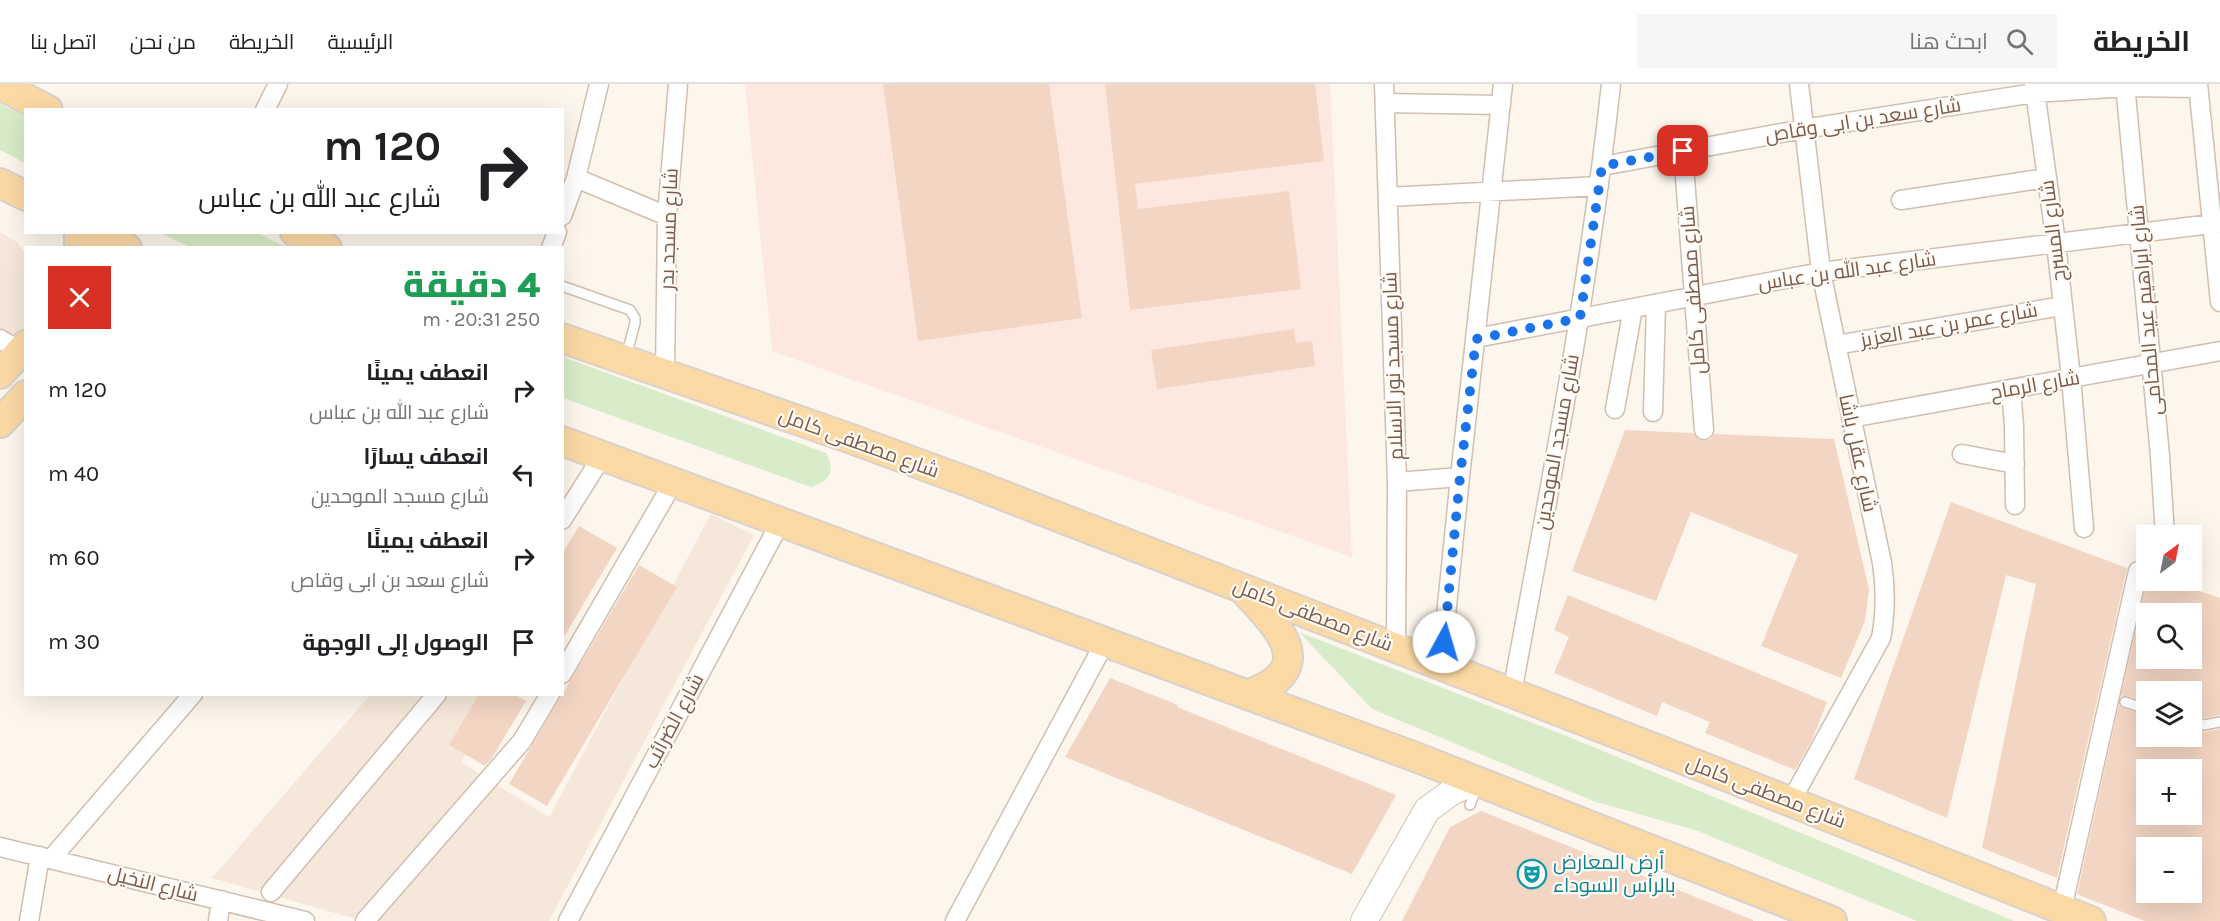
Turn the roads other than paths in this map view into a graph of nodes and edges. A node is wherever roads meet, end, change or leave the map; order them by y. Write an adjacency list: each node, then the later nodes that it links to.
1 (278, 84): 15 (street)
2 (599, 84): 19 (street)
3 (678, 84): 28 (street, شارع مسجد بدر)
4 (1384, 84): 12 (street, شارع مسجد نور الاسلام)
5 (1503, 84): 13 (street)
6 (1611, 84): 18 (street, شارع مسجد الموحدين)
7 (1799, 84): 16 (street, شارع عقل باشا)
8 (2126, 85): 10 (street, شارع سعد بن ابى وقاص); 11 (street, شارع سعد بن ابى وقاص); 30 (street, شارع ابراهيم عيد المحامى)
9 (0, 86): 14 (main road)
10 (2198, 86): 29 (street)
11 (2034, 88): 16 (street, شارع سعد بن ابى وقاص); 20 (street, شارع المسرح)
12 (1385, 103): 13 (street); 25 (street, شارع مسجد نور الاسلام)
13 (1501, 105): 23 (street)
14 (44, 108)
15 (266, 108)
16 (1803, 129): 17 (street, شارع سعد بن ابى وقاص); 36 (street, شارع عقل باشا)
17 (1683, 151): 18 (street, شارع سعد بن ابى وقاص); 38 (street, شارع مصطفى كامل)
18 (1602, 166): 22 (street, شارع مسجد الموحدين)
19 (576, 178): 27 (street); 28 (street)
20 (2047, 178): 26 (street); 33 (street, شارع المسرح)
21 (0, 183): 24 (main road)
22 (1599, 186): 23 (street); 43 (street, شارع مسجد الموحدين)
23 (1491, 192): 25 (street); 45 (street)
24 (24, 195)
25 (1388, 197): 67 (street, شارع مسجد نور الاسلام)
26 (1901, 200)
27 (564, 211)
28 (667, 216): 52 (street, شارع مسجد بدر)
29 (2216, 223): 30 (street, شارع عبد الله بن عباس); 39 (street)
30 (2138, 232): 33 (street, شارع عبد الله بن عباس); 50 (street, شارع ابراهيم عيد المحامى)
31 (101, 234): 34 (main road)
32 (300, 234): 35 (main road)
33 (2056, 243): 36 (street, شارع عبد الله بن عباس); 41 (street, شارع المسرح)
34 (123, 246)
35 (323, 246)
36 (1821, 272): 38 (street, شارع عبد الله بن عباس); 47 (street, شارع عقل باشا)
37 (564, 287): 49 (lane)
38 (1694, 297): 40 (street, شارع عبد الله بن عباس); 60 (street, شارع مصطفى كامل)
39 (2220, 302)
40 (1656, 304): 42 (street, شارع عبد الله بن عباس); 57 (street)
41 (2062, 306): 47 (street, شارع عمر بن عبد العزيز); 53 (street, شارع المسرح)
42 (1633, 308): 43 (street, شارع عبد الله بن عباس); 56 (street)
43 (1580, 318): 45 (street, شارع عبد الله بن عباس); 79 (street, شارع مسجد الموحدين)
44 (564, 339): 49 (main road, شارع مصطفى كامل)
45 (1476, 339): 65 (street)
46 (15, 345): 51 (main road)
47 (1836, 345): 58 (street, شارع عقل باشا)
48 (2220, 351): 50 (street, شارع الرماح)
49 (626, 360): 52 (main road, شارع مصطفى كامل)
50 (2152, 364): 53 (street, شارع الرماح); 71 (street, شارع ابراهيم عيد المحامى)
51 (0, 374)
52 (665, 374): 74 (main road, شارع مصطفى كامل)
53 (2071, 378): 54 (street, شارع الرماح); 72 (street, شارع المسرح)
54 (2011, 389): 58 (street, شارع الرماح); 64 (street)
55 (24, 397): 59 (main road)
56 (1615, 409)
57 (1653, 412)
58 (1851, 418): 89 (street, شارع عقل باشا)
59 (0, 423)
60 (1704, 430)
61 (564, 442): 63 (main road)
62 (1962, 454): 64 (street)
63 (603, 455): 66 (main road); 69 (street)
64 (2015, 464): 68 (street)
65 (1460, 477): 67 (street); 77 (street)
66 (674, 482): 70 (main road); 78 (street)
67 (1397, 482): 76 (street, شارع مسجد نور الاسلام)
68 (2015, 505)
69 (564, 517)
70 (781, 521): 75 (main road); 99 (street, شارع الضرائب)
71 (2164, 525)
72 (2084, 528)
73 (2136, 580): 94 (street)
74 (1242, 588): 76 (main road, شارع مصطفى كامل); 80 (main road)
75 (1105, 642): 80 (main road); 100 (street)
76 (1396, 648): 77 (main road, شارع مصطفى كامل)
77 (1441, 665): 79 (main road, شارع مصطفى كامل)
78 (564, 671)
79 (1512, 693): 89 (main road, شارع مصطفى كامل)
80 (1247, 695): 88 (main road)
81 (191, 696): 91 (street)
82 (435, 696): 92 (street)
83 (549, 696): 98 (street)
84 (2125, 702): 85 (lane)
85 (2136, 706)
86 (2220, 722): 87 (lane)
87 (2202, 725)
88 (1476, 790): 101 (main road); 102 (main road)
89 (1791, 801): 94 (main road, شارع مصطفى كامل)
90 (0, 847): 91 (street, شارع النخيل)
91 (45, 858): 93 (street, شارع النخيل); 95 (street)
92 (271, 892)
93 (221, 900): 96 (street); 97 (street, شارع النخيل)
94 (2062, 909): 103 (main road, شارع مصطفى كامل)
95 (29, 921)
96 (218, 921)
97 (305, 921)
98 (365, 921)
99 (568, 921)
100 (955, 921)
101 (1364, 921)
102 (1832, 921)
103 (2091, 921)

